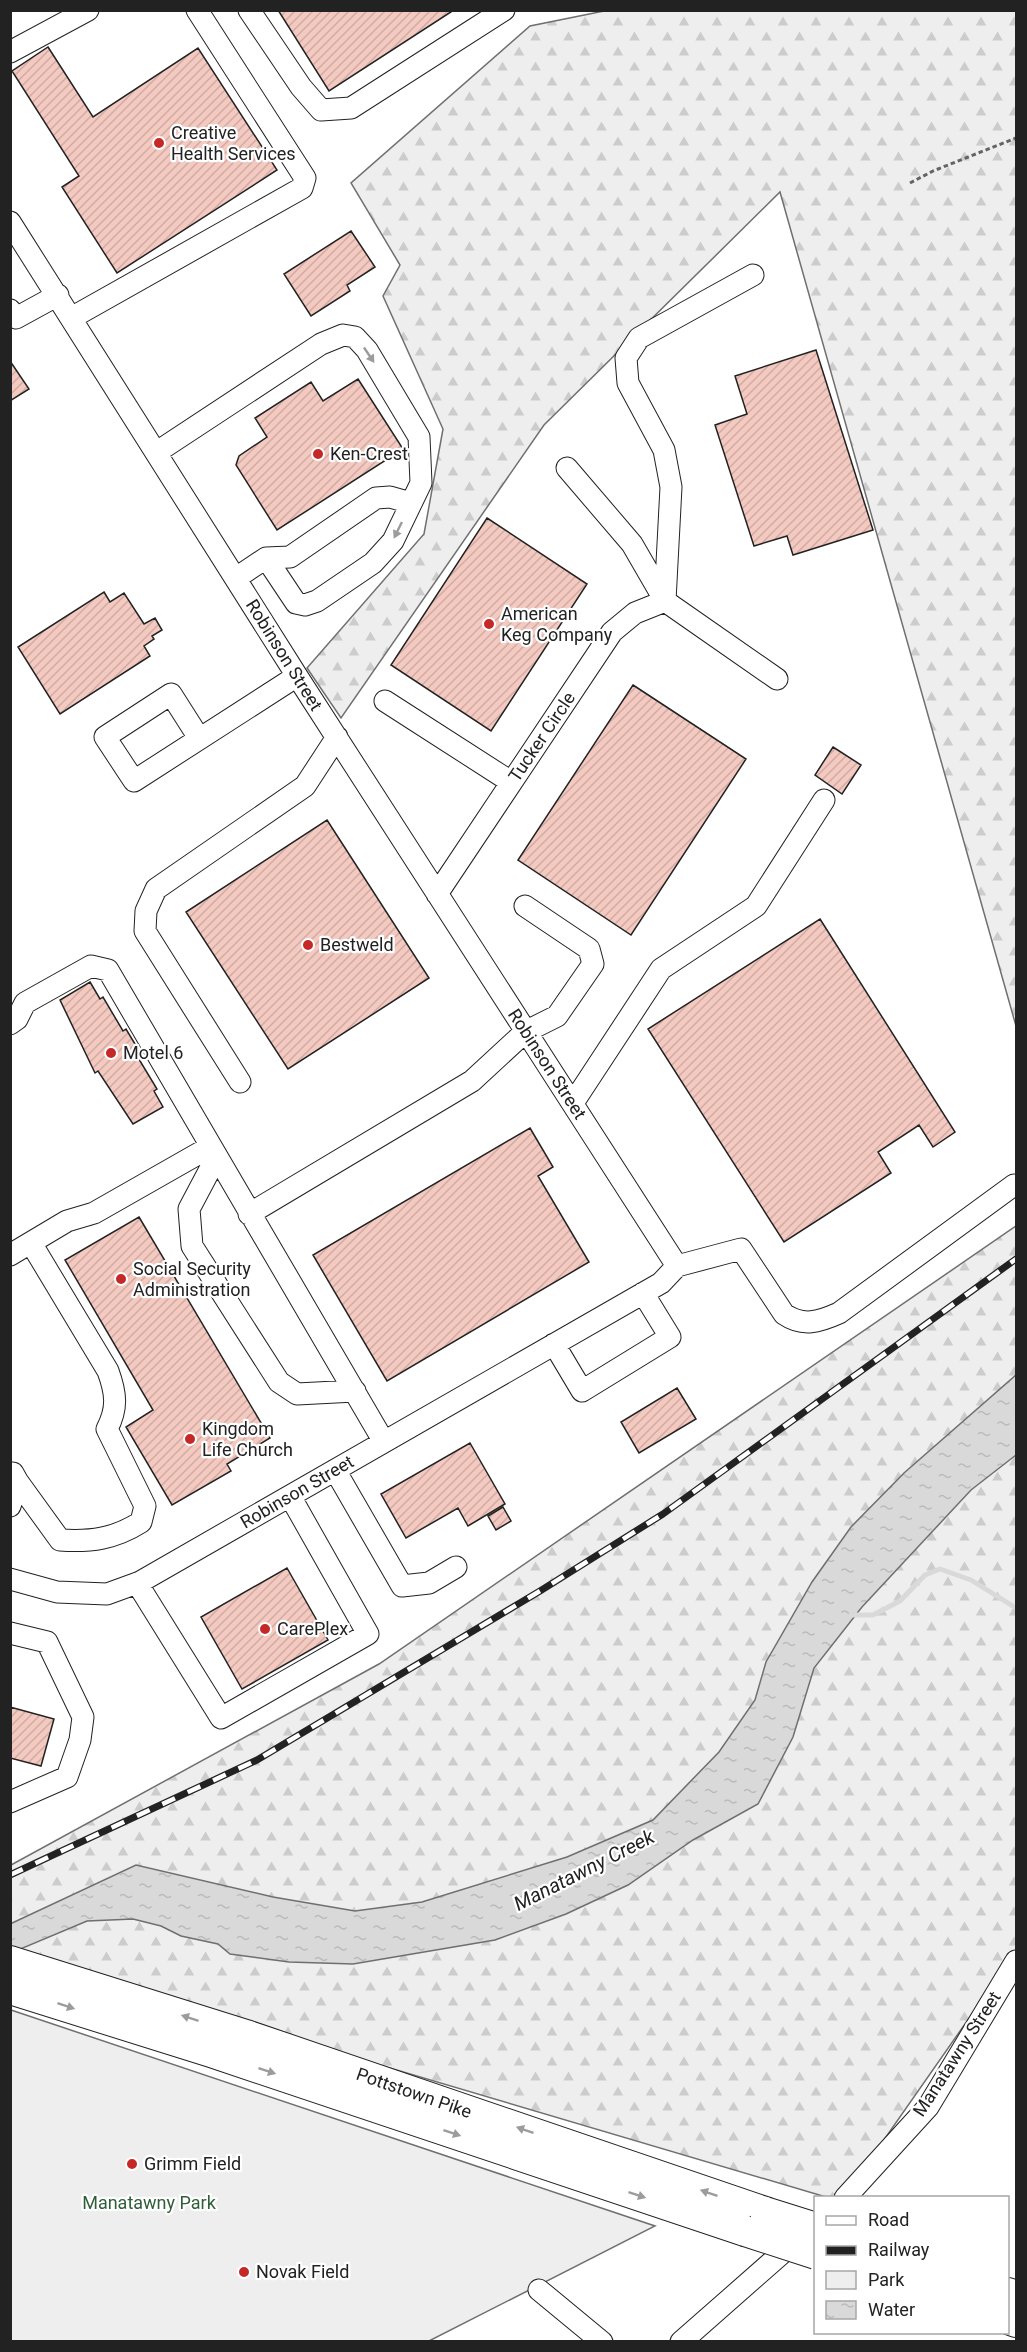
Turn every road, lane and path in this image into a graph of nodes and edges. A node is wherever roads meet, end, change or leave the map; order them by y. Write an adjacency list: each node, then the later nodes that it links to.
1 (88, 10): 5 (street)
2 (197, 10): 12 (street)
3 (249, 10): 4 (street)
4 (504, 10)
5 (10, 52)
6 (1017, 138): 7 (path)
7 (910, 183)
8 (10, 222): 10 (street, Robinson Street)
9 (753, 275): 18 (street)
10 (58, 295): 11 (street); 12 (street, Robinson Street)
11 (10, 310)
12 (73, 317): 13 (street, Robinson Street)
13 (157, 452): 15 (street, one-way to 15); 17 (street, Robinson Street)
14 (567, 468): 18 (street)
15 (411, 503): 16 (street); 16 (street, one-way to 16)
16 (266, 558): 17 (street)
17 (236, 578): 19 (street, Robinson Street)
18 (665, 601): 20 (street); 24 (street, Tucker Circle)
19 (297, 676): 22 (street, Robinson Street); 23 (street)
20 (777, 679)
21 (385, 701): 24 (street)
22 (337, 737): 26 (street, Robinson Street); 30 (street)
23 (199, 738)
24 (511, 782): 26 (street, Tucker Circle)
25 (824, 800): 31 (street)
26 (437, 894): 29 (street, Robinson Street)
27 (525, 906): 29 (street)
28 (10, 1024): 32 (street)
29 (525, 1032): 31 (street, Robinson Street); 34 (street)
30 (240, 1082)
31 (573, 1103): 37 (street, Robinson Street)
32 (213, 1153): 34 (street); 35 (street); 40 (street)
33 (1014, 1185): 37 (street)
34 (249, 1214): 40 (street)
35 (31, 1242): 36 (street); 43 (street)
36 (10, 1255)
37 (677, 1266): 38 (street, Robinson Street)
38 (643, 1293): 39 (street, Robinson Street); 39 (street)
39 (554, 1344): 41 (street, Robinson Street)
40 (354, 1391): 41 (street)
41 (384, 1442): 42 (street, Robinson Street)
42 (335, 1470): 44 (street, Robinson Street); 46 (street)
43 (13, 1477): 45 (street)
44 (290, 1496): 48 (street, Robinson Street); 48 (street)
45 (10, 1506)
46 (456, 1567)
47 (10, 1579): 48 (street, Robinson Street)
48 (137, 1583)
49 (10, 1633): 50 (street)
50 (10, 1802)
51 (10, 1961): 55 (highway, Pottstown Pike, one-way to 51)
52 (1017, 1961): 54 (street, Manatawny Street)
53 (10, 1989): 55 (highway, Pottstown Pike, one-way to 55)
54 (847, 2196)
55 (755, 2222): 56 (highway, Pottstown Pike, bridge); 58 (highway, Pottstown Pike, bridge)
56 (814, 2226)
57 (814, 2228): 61 (street)
58 (814, 2253)
59 (539, 2289): 60 (street)
60 (602, 2342)
61 (681, 2342)

